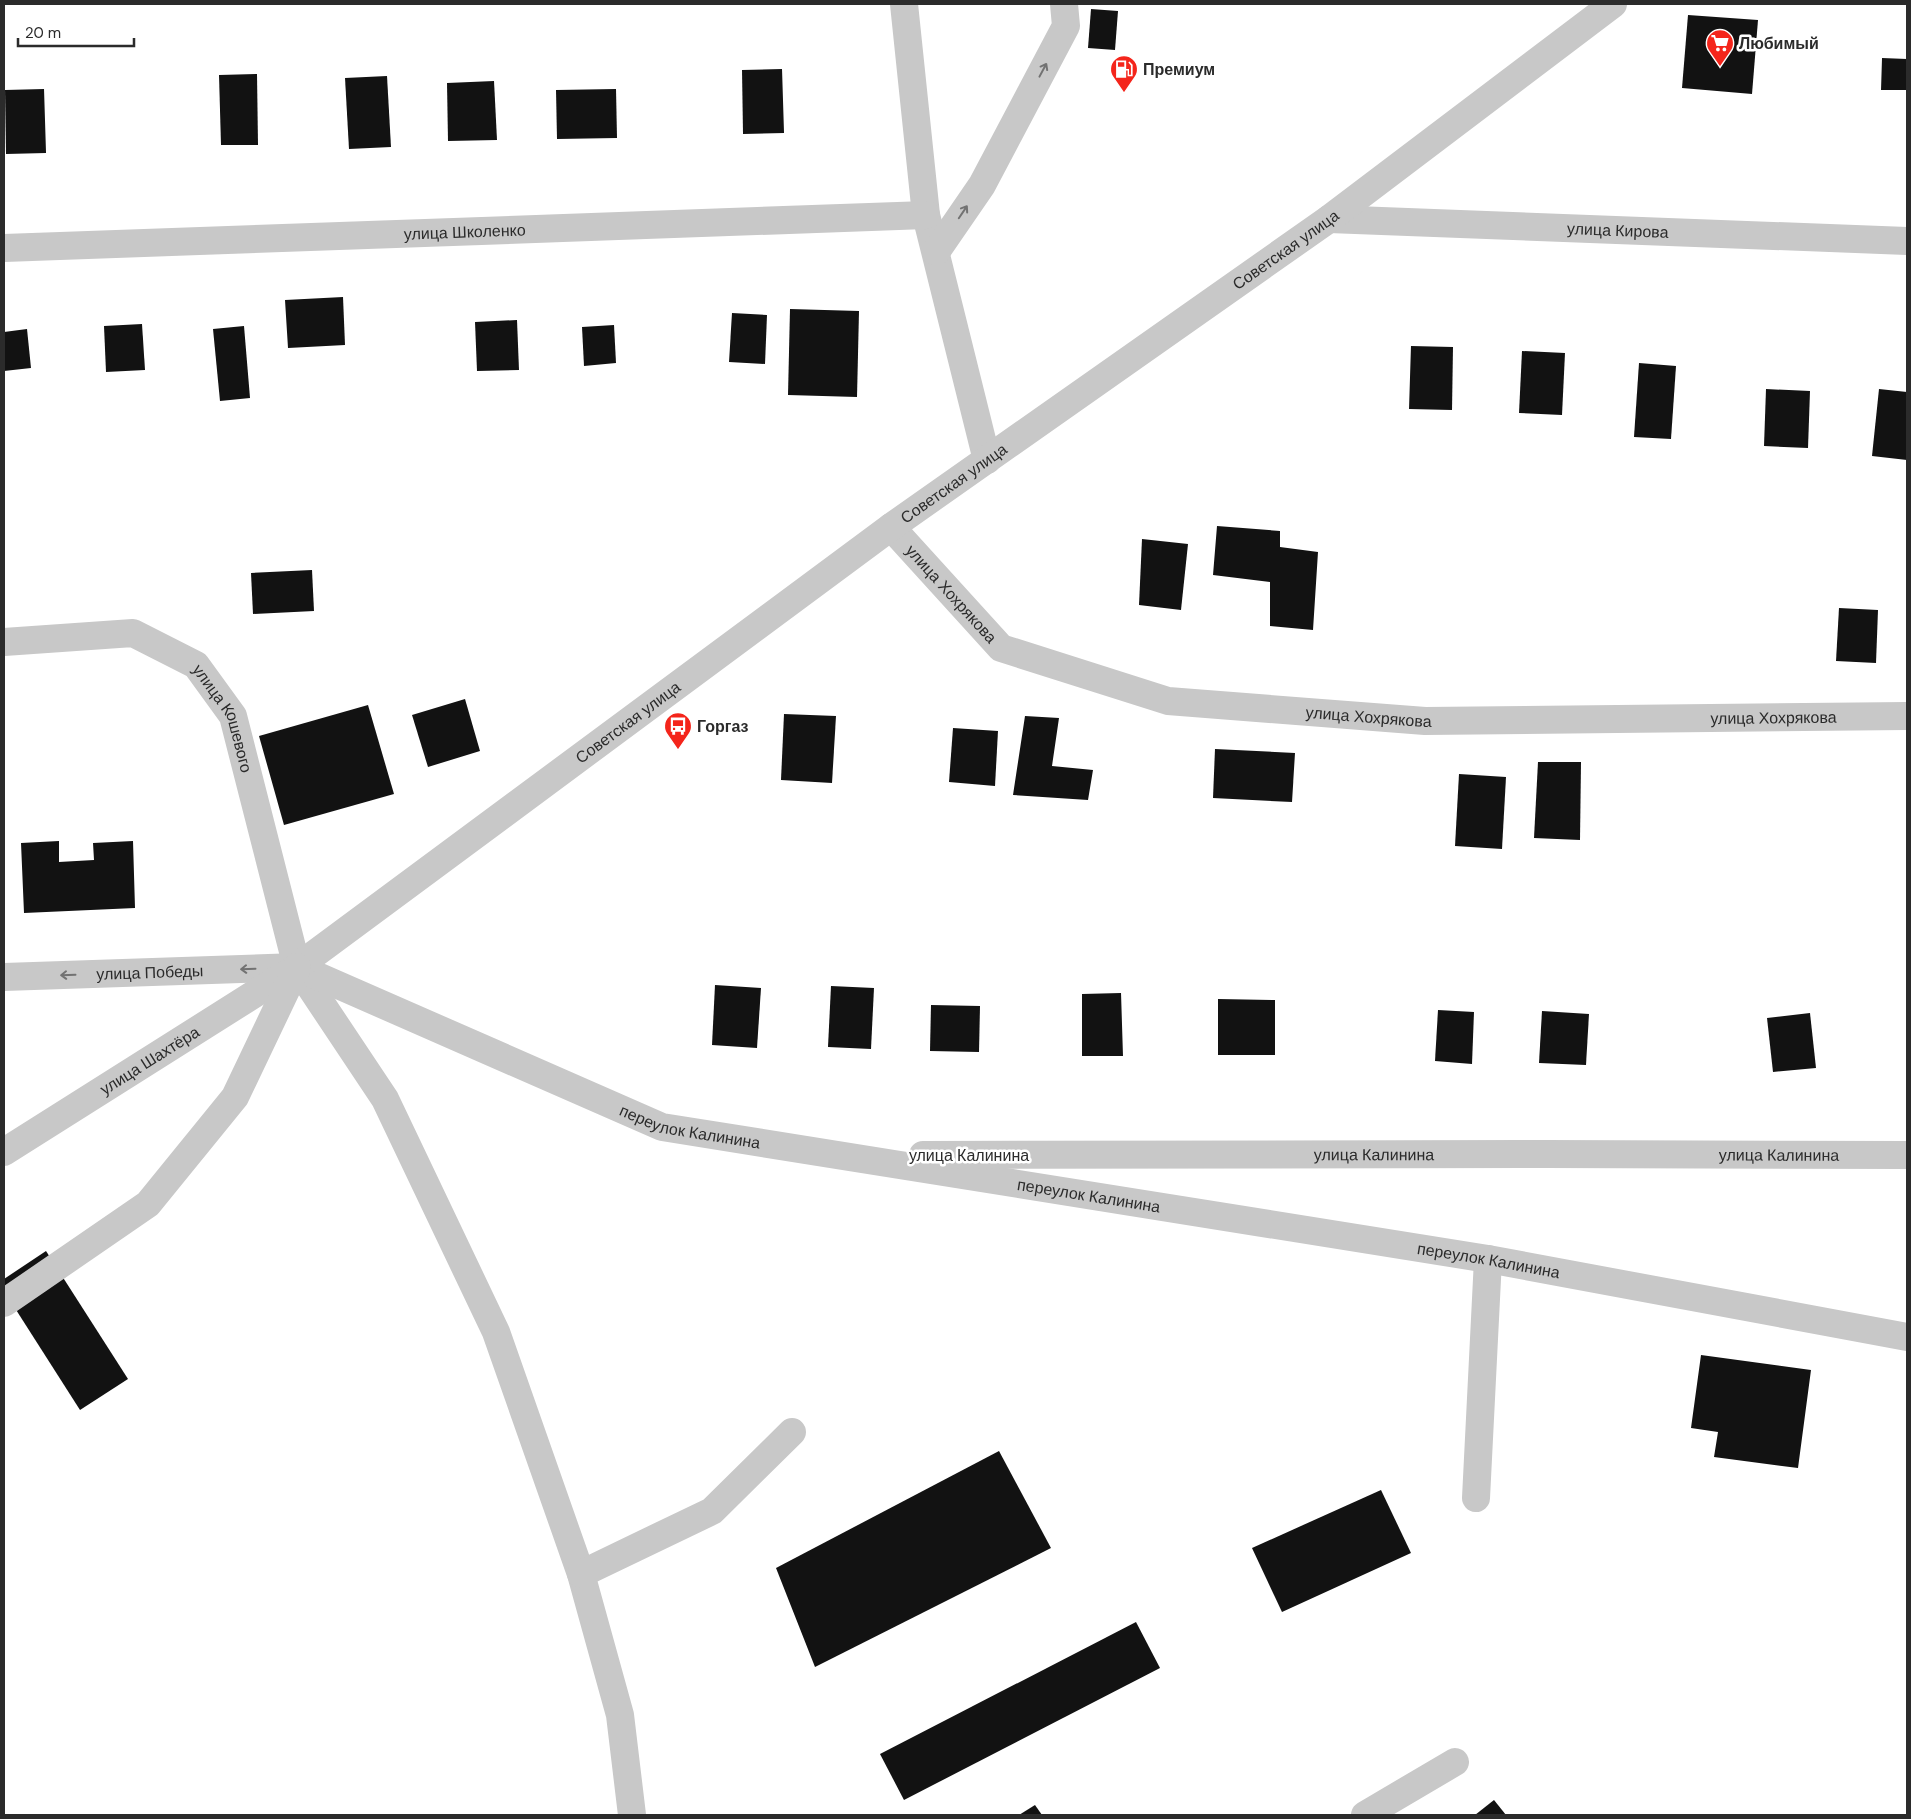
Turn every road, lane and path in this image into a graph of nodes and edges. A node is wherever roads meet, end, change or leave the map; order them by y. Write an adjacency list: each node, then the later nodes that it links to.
1 (904, 4): 4 (street)
2 (1064, 4): 8 (street, one-way to 2)
3 (1614, 4): 5 (street, Советская улица)
4 (926, 215): 7 (street, улица Школенко); 8 (street)
5 (1329, 219): 6 (street, улица Кирова); 9 (street, Советская улица)
6 (1907, 241)
7 (4, 248)
8 (936, 252): 9 (street)
9 (987, 460): 10 (street, Советская улица)
10 (891, 527): 12 (street, улица Хохрякова); 13 (street, Советская улица)
11 (4, 642): 13 (street, улица Кошевого)
12 (1907, 716)
13 (297, 967): 14 (street, улица Победы, one-way to 14); 15 (street, улица Шахтёра); 17 (street, переулок Калинина); 19 (street); 23 (street, улица Кошевого)
14 (4, 977)
15 (4, 1152)
16 (1907, 1155): 17 (street, улица Калинина)
17 (842, 1156): 18 (street, переулок Калинина)
18 (1488, 1259): 20 (street, переулок Калинина); 22 (street)
19 (4, 1303)
20 (1907, 1337)
21 (792, 1432): 23 (street)
22 (1476, 1498)
23 (581, 1574): 25 (street, улица Кошевого)
24 (1455, 1762): 26 (street)
25 (632, 1815)
26 (1365, 1815)

